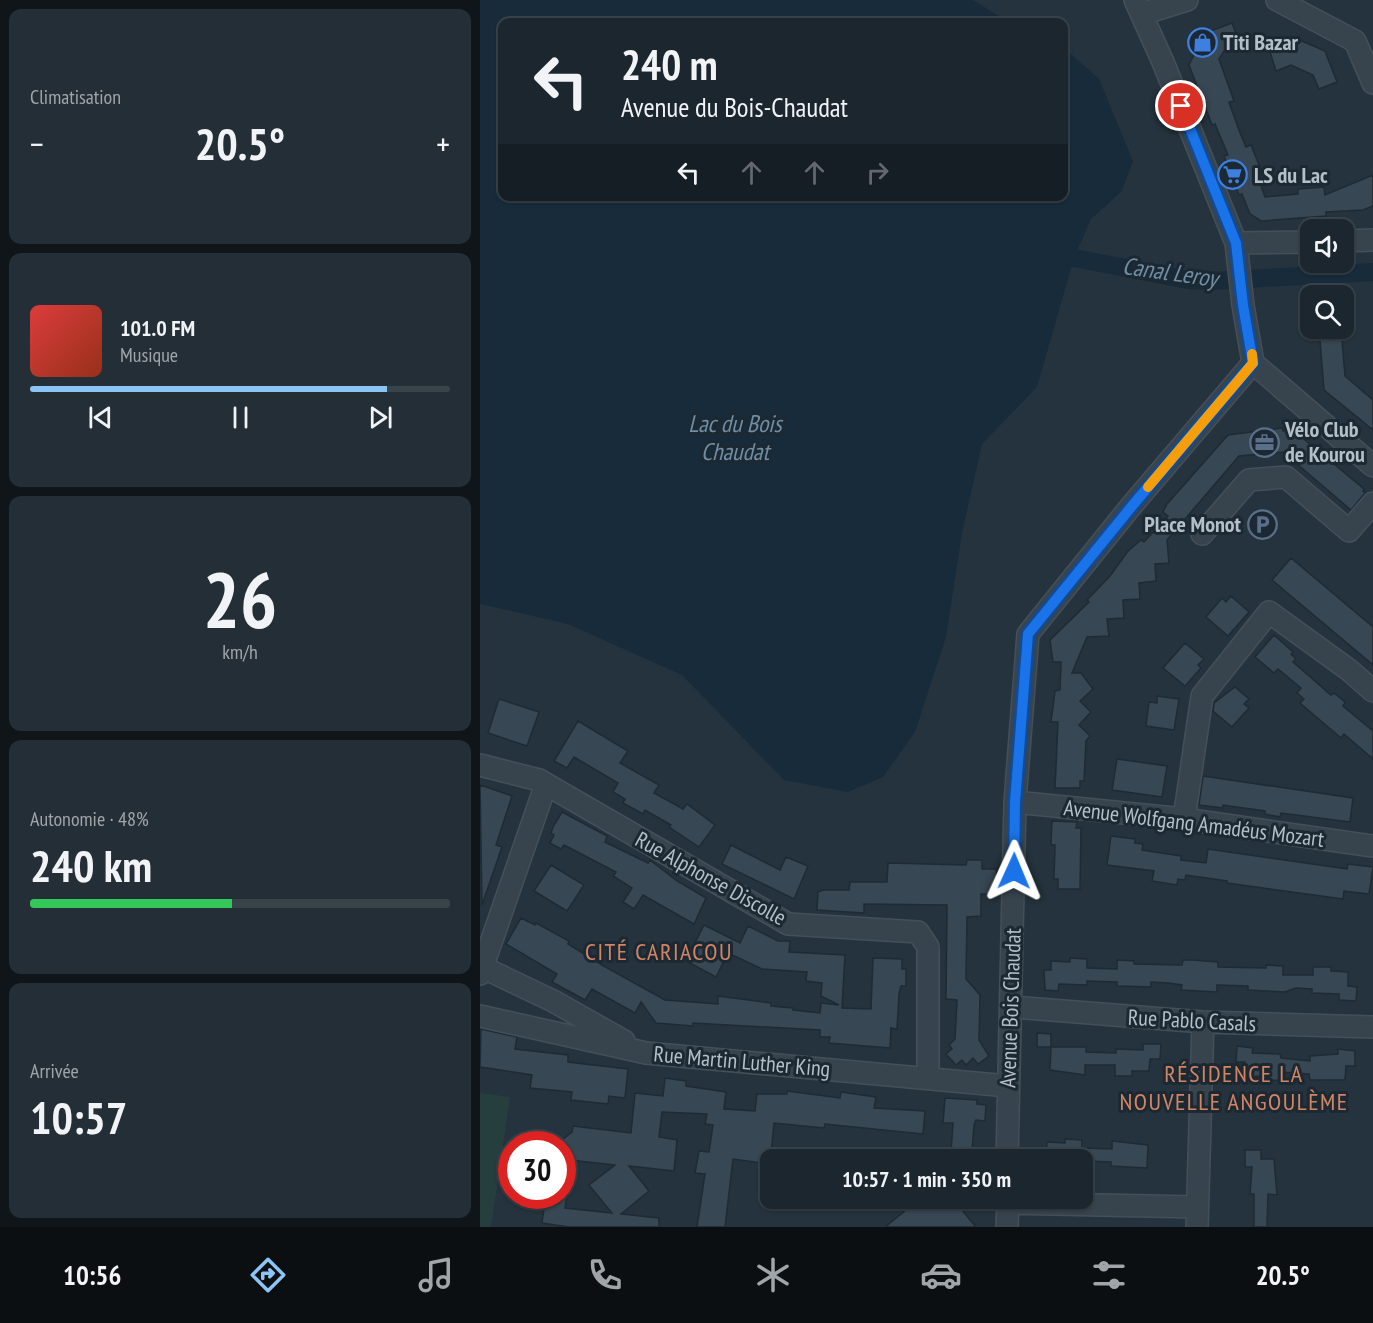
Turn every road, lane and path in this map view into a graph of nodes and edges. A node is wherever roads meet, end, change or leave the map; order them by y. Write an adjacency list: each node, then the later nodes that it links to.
1 (1187, 0): 3 (street)
2 (1277, 0): 4 (street)
3 (1139, 7): 8 (street)
4 (1373, 83)
5 (1373, 240): 6 (street)
6 (1354, 241)
7 (1300, 242): 8 (street)
8 (1236, 243): 9 (street)
9 (1253, 363): 10 (street); 16 (street, Avenue Bois Chaudat)
10 (1373, 466)
11 (1373, 503): 12 (street)
12 (1202, 534)
13 (1373, 691): 17 (street)
14 (480, 765): 15 (street, Rue Alphonse Discolle)
15 (546, 784): 19 (street); 25 (street, Rue Alphonse Discolle)
16 (1015, 802): 17 (street, Avenue Wolfgang Amadéus Mozart); 20 (street, Avenue Bois Chaudat)
17 (1184, 819): 18 (street, Avenue Wolfgang Amadéus Mozart)
18 (1373, 846)
19 (481, 970): 24 (street)
20 (1012, 1007): 22 (street, Rue Pablo Casals); 26 (street, Avenue Bois Chaudat)
21 (480, 1016): 24 (street, Rue Martin Luther King)
22 (1203, 1023): 23 (street, Rue Pablo Casals); 30 (street)
23 (1373, 1027)
24 (646, 1053): 25 (street, Rue Martin Luther King)
25 (928, 1077): 26 (street, Rue Martin Luther King)
26 (1008, 1086): 27 (street, Avenue Bois Chaudat)
27 (1007, 1149)
28 (1093, 1208): 30 (street)
29 (1008, 1209): 31 (street)
30 (1197, 1217)
31 (1007, 1227)

